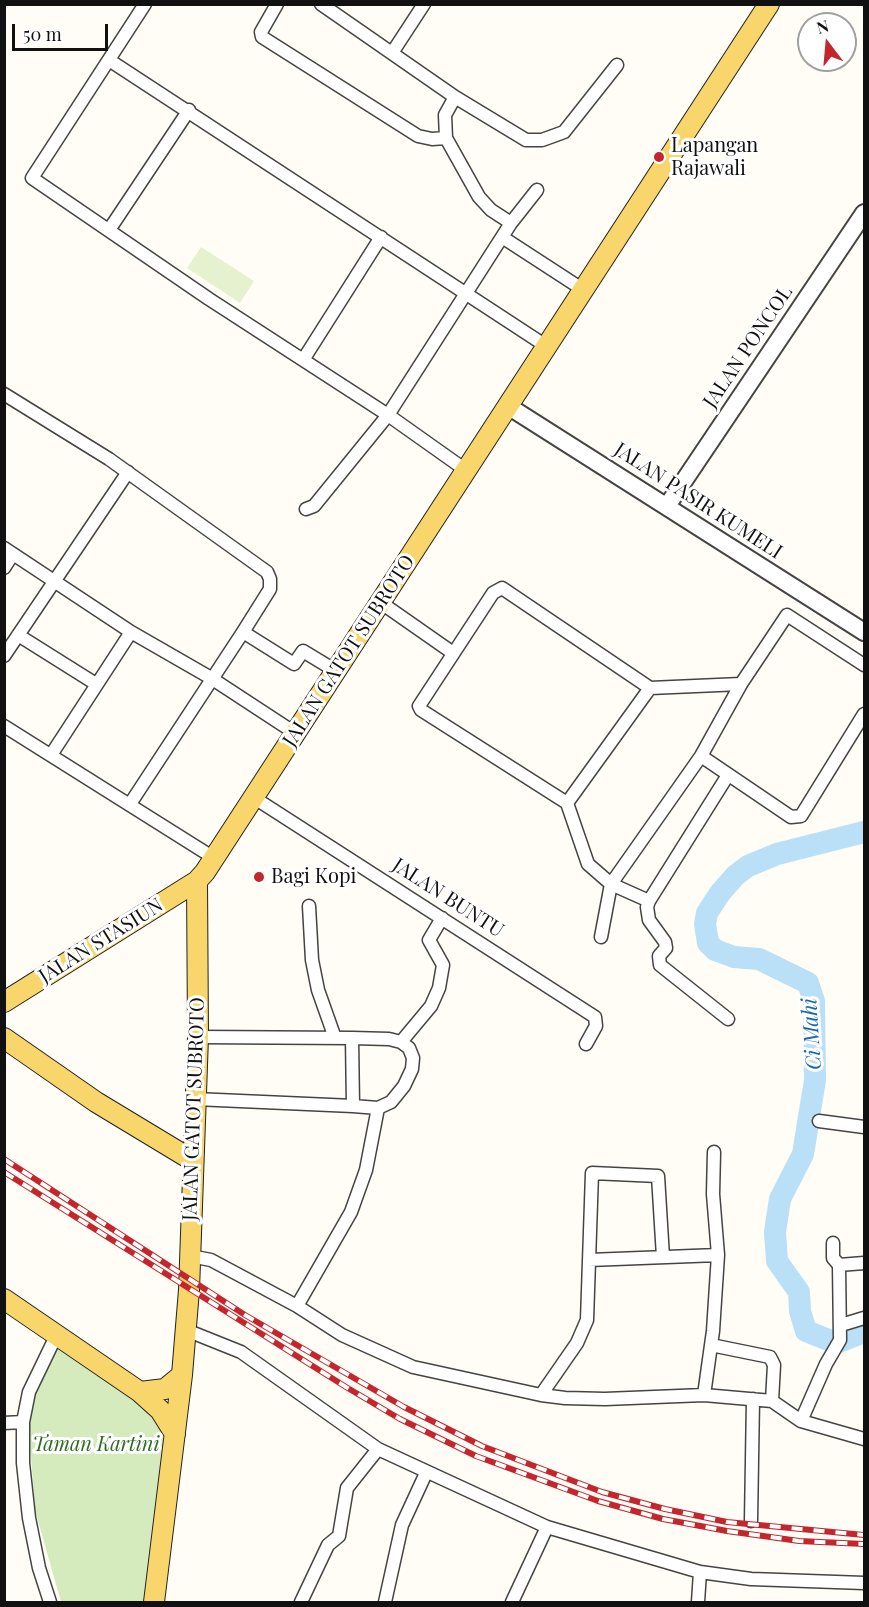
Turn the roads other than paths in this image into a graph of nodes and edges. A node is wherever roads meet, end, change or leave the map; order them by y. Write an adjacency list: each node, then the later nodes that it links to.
1 (145, 4): 7 (street)
2 (277, 4): 11 (street)
3 (321, 4): 6 (street)
4 (424, 4): 6 (street)
5 (769, 4): 18 (main road, JALAN GATOT SUBROTO)
6 (392, 53): 9 (street)
7 (110, 60): 10 (street); 15 (street)
8 (617, 64): 9 (street)
9 (455, 97): 11 (street)
10 (189, 110): 15 (street); 16 (street)
11 (446, 138): 14 (street)
12 (537, 190): 14 (street)
13 (864, 213): 27 (street, JALAN PONCOL)
14 (511, 223): 17 (street)
15 (109, 230): 21 (street)
16 (381, 237): 19 (street); 21 (street)
17 (502, 237): 18 (street); 19 (street)
18 (582, 289): 20 (main road, JALAN GATOT SUBROTO)
19 (465, 293): 20 (street); 24 (street)
20 (546, 346): 23 (main road, JALAN GATOT SUBROTO)
21 (303, 360): 24 (street)
22 (4, 394): 26 (street)
23 (508, 406): 25 (main road, JALAN GATOT SUBROTO); 27 (street, JALAN PASIR KUMELI)
24 (388, 415): 25 (street); 28 (street)
25 (467, 471): 32 (main road, JALAN GATOT SUBROTO)
26 (128, 472): 31 (street); 34 (street)
27 (668, 506): 35 (street, JALAN PASIR KUMELI)
28 (306, 509)
29 (9, 551): 30 (street); 31 (street)
30 (4, 568)
31 (53, 580): 33 (street); 36 (street)
32 (380, 602): 37 (street); 40 (main road, JALAN GATOT SUBROTO)
33 (131, 632): 41 (street); 42 (street)
34 (243, 632): 40 (street); 41 (street)
35 (864, 632)
36 (18, 635): 38 (street); 42 (street)
37 (453, 653): 44 (street); 52 (street)
38 (4, 656)
39 (864, 665): 43 (street)
40 (336, 671): 47 (main road, JALAN GATOT SUBROTO)
41 (211, 678): 47 (street); 53 (street)
42 (96, 684): 48 (street)
43 (741, 684): 44 (street); 49 (street)
44 (650, 688): 52 (street)
45 (864, 714): 50 (street)
46 (4, 726): 48 (street)
47 (295, 733): 51 (main road, JALAN GATOT SUBROTO)
48 (51, 754): 53 (street)
49 (702, 756): 50 (street); 56 (street)
50 (728, 775): 58 (street)
51 (253, 797): 54 (main road, JALAN GATOT SUBROTO); 60 (street, JALAN BUNTU)
52 (567, 803): 56 (street)
53 (130, 804): 54 (street)
54 (214, 858): 55 (main road, JALAN GATOT SUBROTO)
55 (197, 881): 57 (main road, JALAN STASIUN); 61 (main road, JALAN GATOT SUBROTO)
56 (611, 884): 58 (street); 62 (street)
57 (168, 898): 61 (main road); 63 (main road, JALAN STASIUN)
58 (649, 901): 64 (street)
59 (309, 906): 67 (street)
60 (442, 918): 69 (street); 70 (street, JALAN BUNTU)
61 (199, 921): 65 (main road, JALAN GATOT SUBROTO)
62 (601, 937)
63 (4, 1002)
64 (728, 1019)
65 (198, 1037): 67 (street); 71 (main road, JALAN GATOT SUBROTO)
66 (4, 1038): 77 (main road)
67 (335, 1038): 68 (street)
68 (352, 1038): 69 (street); 72 (street)
69 (401, 1042): 73 (street)
70 (586, 1044)
71 (195, 1099): 72 (street); 77 (main road, JALAN GATOT SUBROTO)
72 (353, 1106): 73 (street)
73 (378, 1108): 86 (street)
74 (819, 1121): 75 (street)
75 (864, 1126)
76 (714, 1152): 79 (street)
77 (192, 1160): 80 (main road, JALAN GATOT SUBROTO)
78 (833, 1243): 84 (street)
79 (718, 1255): 81 (street); 91 (street)
80 (190, 1256): 86 (street); 89 (main road, JALAN GATOT SUBROTO)
81 (663, 1257): 82 (street); 82 (street)
82 (590, 1260): 94 (street)
83 (864, 1263): 84 (street)
84 (839, 1265): 88 (street)
85 (4, 1299): 90 (main road)
86 (297, 1306): 94 (street)
87 (864, 1318): 88 (street)
88 (841, 1328): 98 (street)
89 (186, 1330): 92 (main road, JALAN GATOT SUBROTO); 103 (street)
90 (56, 1335): 93 (main road); 99 (street)
91 (711, 1345): 95 (street); 97 (street)
92 (182, 1376): 93 (main road); 101 (main road, JALAN GATOT SUBROTO)
93 (140, 1392): 101 (main road)
94 (541, 1395): 95 (street)
95 (704, 1395): 96 (street)
96 (753, 1399): 97 (street); 105 (street)
97 (772, 1401): 98 (street)
98 (801, 1421): 102 (street)
99 (23, 1422): 100 (street); 109 (street)
100 (4, 1423)
101 (175, 1434): 110 (main road, JALAN GATOT SUBROTO)
102 (864, 1439)
103 (378, 1449): 104 (street); 111 (street)
104 (426, 1473): 106 (street); 112 (street)
105 (751, 1521)
106 (547, 1527): 107 (street); 113 (street)
107 (700, 1572): 108 (street); 114 (street)
108 (864, 1583)
109 (50, 1602)
110 (154, 1602)
111 (301, 1602)
112 (385, 1602)
113 (512, 1602)
114 (698, 1602)

